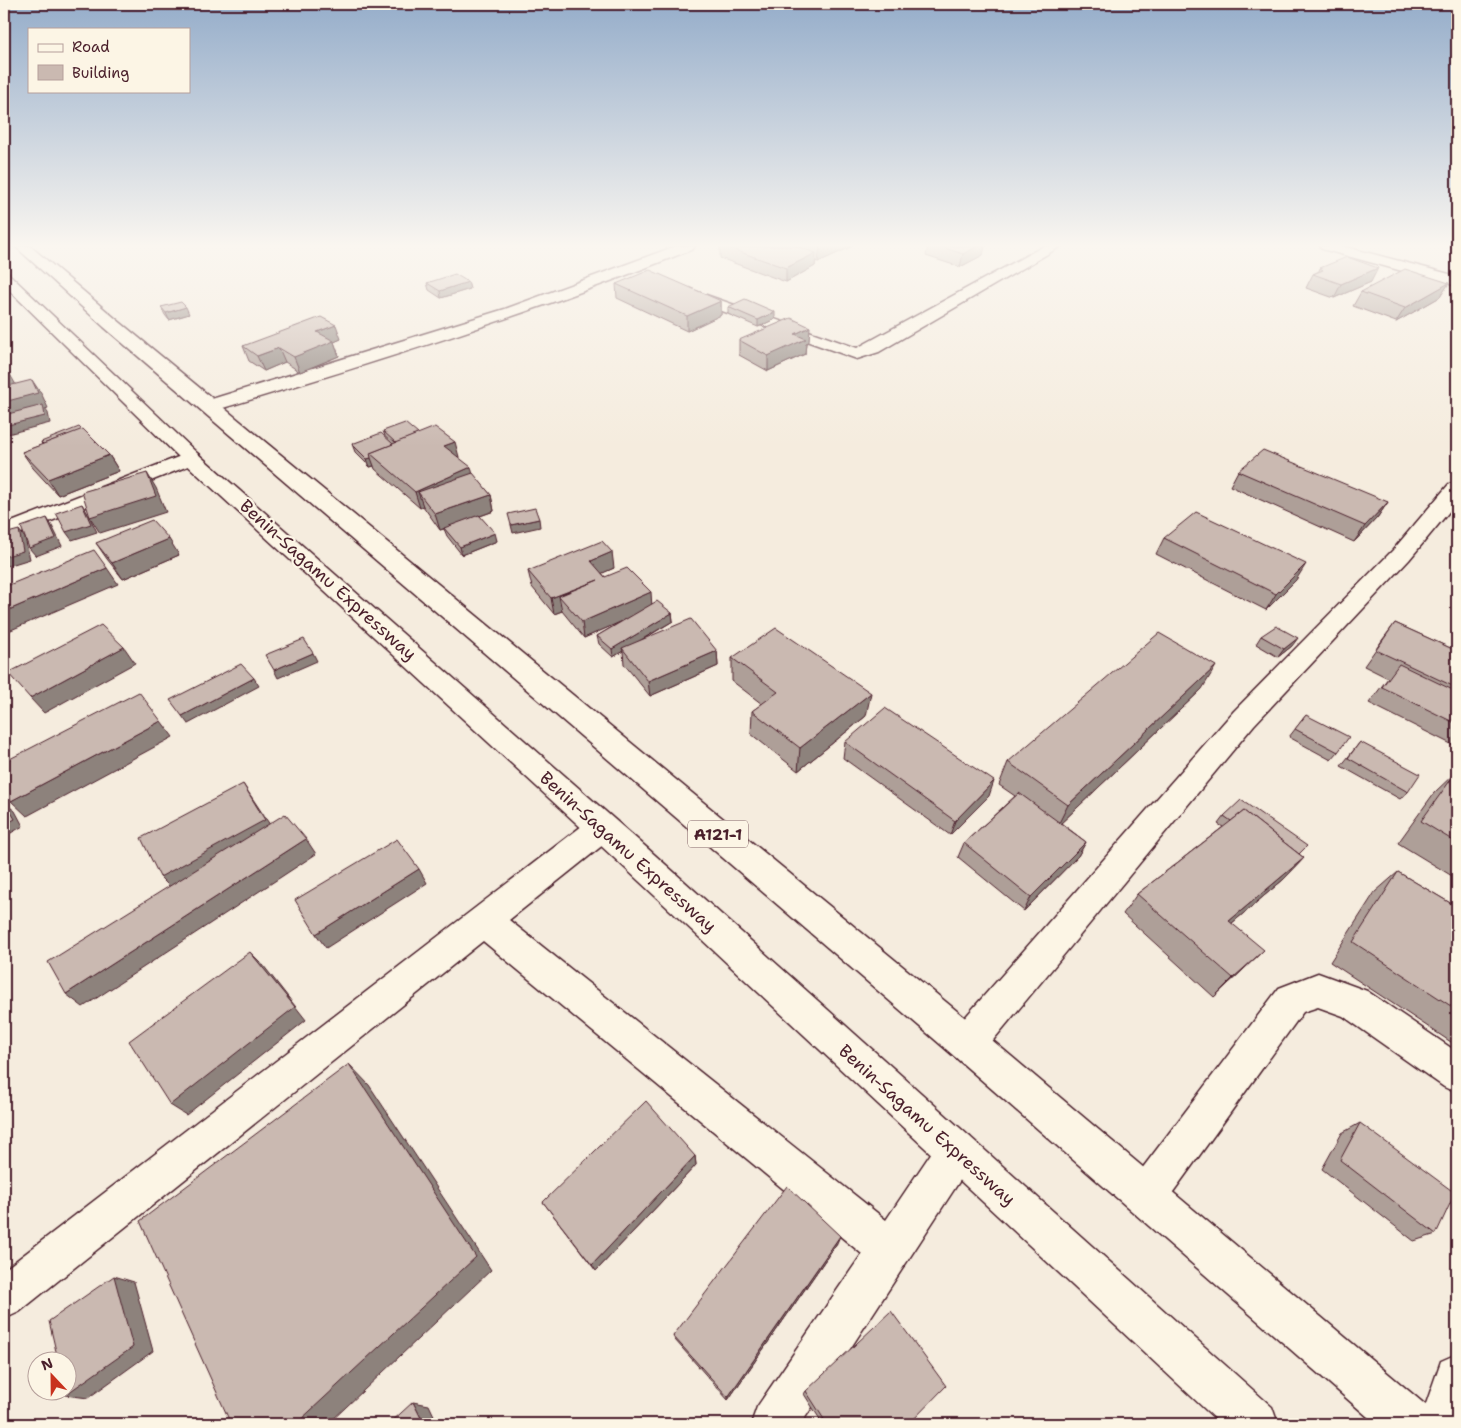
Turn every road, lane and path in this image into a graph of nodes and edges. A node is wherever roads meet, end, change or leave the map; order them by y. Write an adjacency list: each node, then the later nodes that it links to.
1 (41, 313): 7 (main road, Benin-Sagamu Expressway)
2 (100, 313): 6 (main road, A121-1)
3 (510, 313): 6 (main road)
4 (741, 313): 5 (main road)
5 (936, 313)
6 (209, 406): 12 (main road, A121-1)
7 (191, 458): 9 (main road); 10 (main road, Benin-Sagamu Expressway)
8 (1457, 489): 12 (main road)
9 (4, 533)
10 (602, 828): 11 (main road); 14 (main road, Benin-Sagamu Expressway)
11 (482, 920): 16 (main road); 17 (main road)
12 (967, 1043): 15 (main road, A121-1)
13 (1457, 1074): 15 (main road)
14 (956, 1151): 16 (main road); 20 (main road, Benin-Sagamu Expressway)
15 (1146, 1196): 21 (main road, A121-1)
16 (890, 1250): 19 (main road)
17 (4, 1297)
18 (1457, 1377): 22 (main road)
19 (774, 1424)
20 (1255, 1424)
21 (1411, 1424)
22 (1442, 1424)

